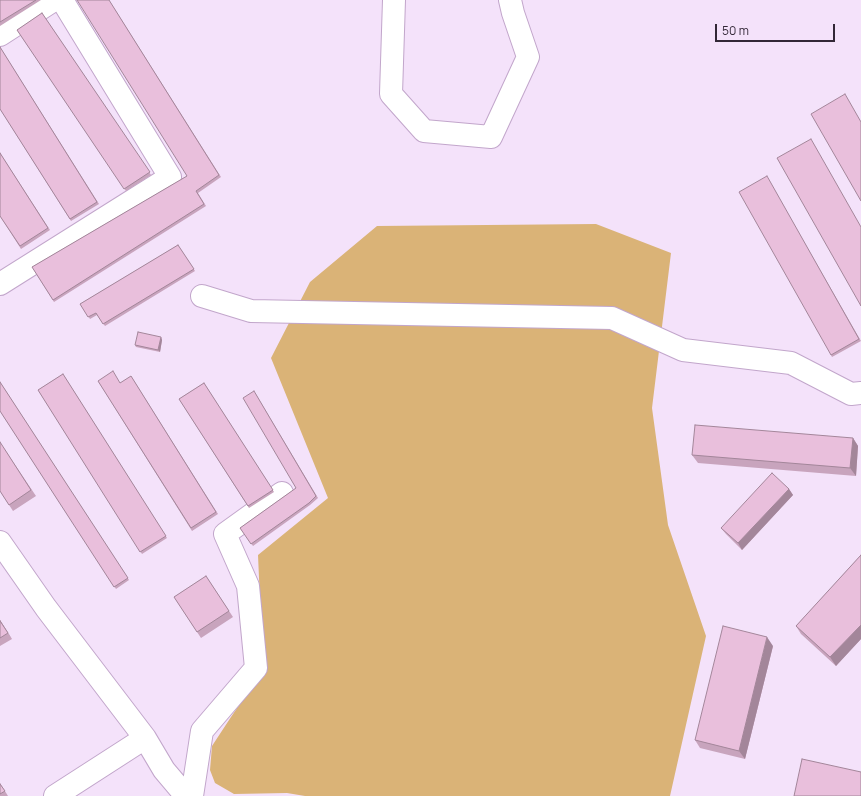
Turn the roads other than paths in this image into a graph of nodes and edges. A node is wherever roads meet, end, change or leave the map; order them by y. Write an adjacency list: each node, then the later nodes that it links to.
1 (54, 0): 5 (street)
2 (62, 0): 6 (street)
3 (394, 0): 4 (street)
4 (510, 0)
5 (0, 35)
6 (0, 284)
7 (202, 296): 8 (street)
8 (861, 393)
9 (282, 493): 14 (street)
10 (0, 542): 11 (street)
11 (145, 738): 12 (street); 13 (street)
12 (55, 796)
13 (186, 796)
14 (192, 796)

